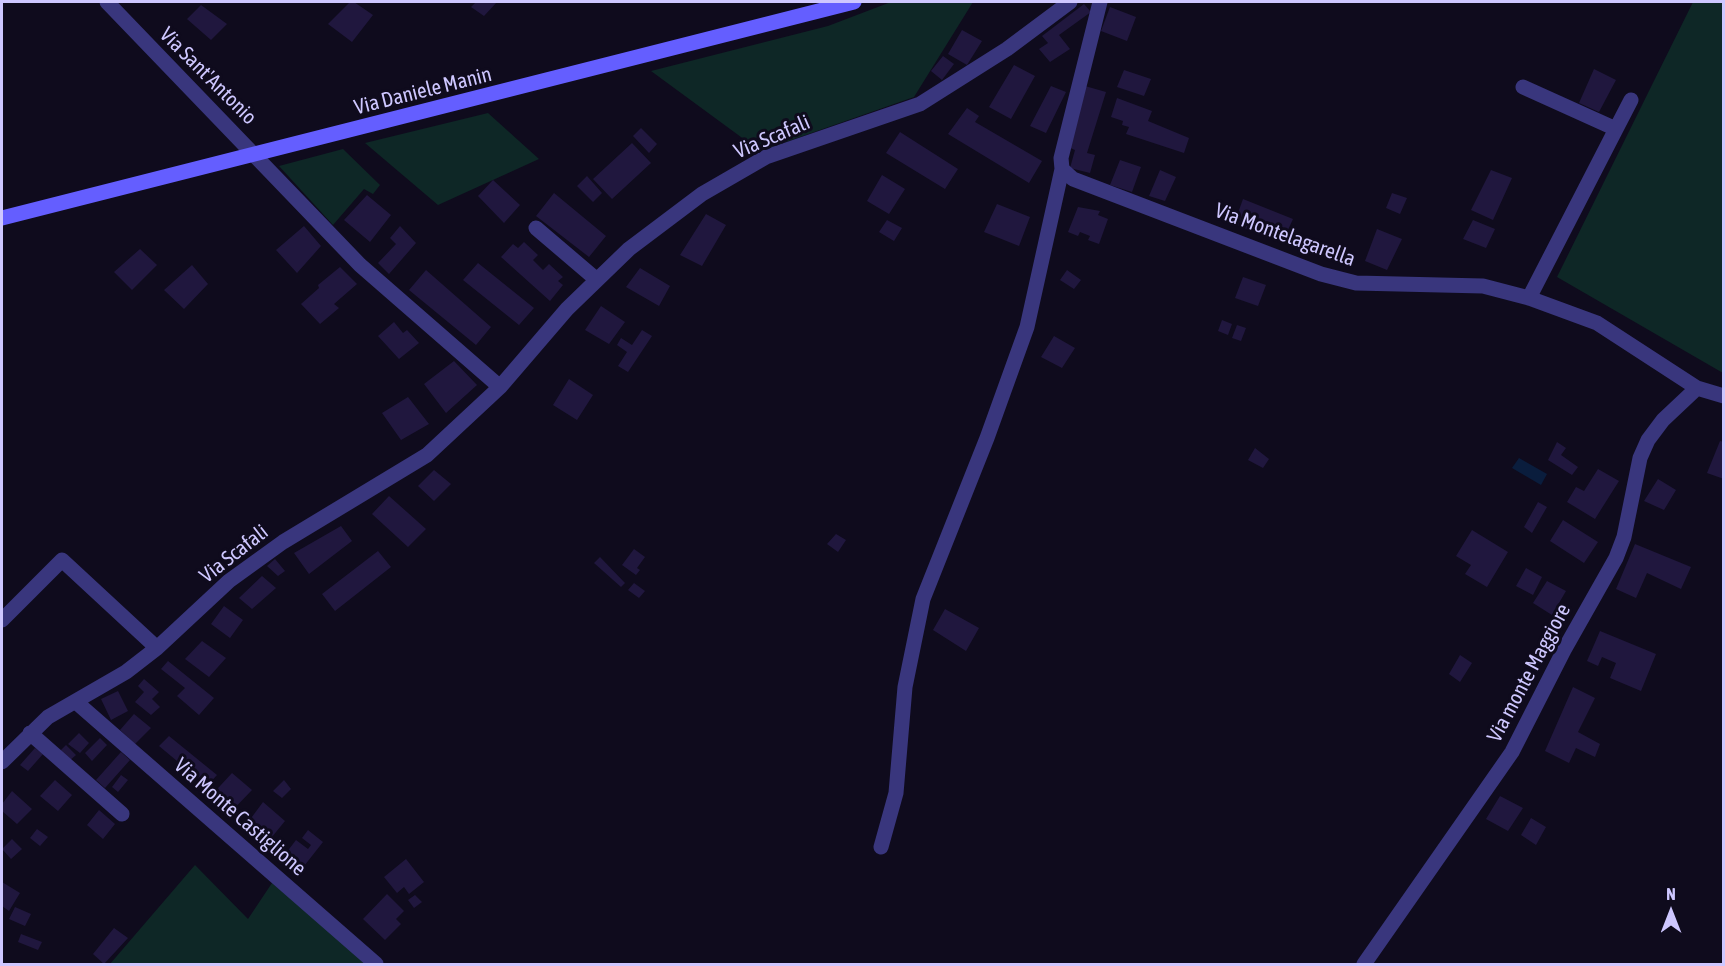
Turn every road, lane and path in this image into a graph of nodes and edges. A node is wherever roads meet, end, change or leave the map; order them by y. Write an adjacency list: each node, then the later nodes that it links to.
1 (106, 2): 8 (street, Via Sant'Antonio)
2 (854, 2): 8 (main road, Via Daniele Manin)
3 (1070, 2): 12 (street, Via Scafali)
4 (1100, 2): 9 (street)
5 (1523, 87): 7 (street)
6 (1630, 100): 7 (street)
7 (1616, 129): 13 (street)
8 (255, 153): 10 (main road, Via Daniele Manin); 14 (street)
9 (1062, 169): 13 (street, Via Montelagarella); 23 (street)
10 (2, 218)
11 (536, 228): 12 (street)
12 (597, 279): 14 (street, Via Scafali)
13 (1529, 298): 15 (street, Via Montelagarella)
14 (500, 387): 18 (street, Via Scafali)
15 (1697, 388): 16 (street, Via Montelagarella); 25 (street, Via monte Maggiore)
16 (1724, 396)
17 (2, 620): 18 (street)
18 (157, 648): 19 (street, Via Scafali)
19 (76, 702): 20 (street, Via Scafali); 24 (street, Via Monte Castiglione)
20 (30, 733): 21 (street, Via Scafali); 22 (street)
21 (2, 762)
22 (122, 814)
23 (881, 847)
24 (376, 964)
25 (1364, 964)

